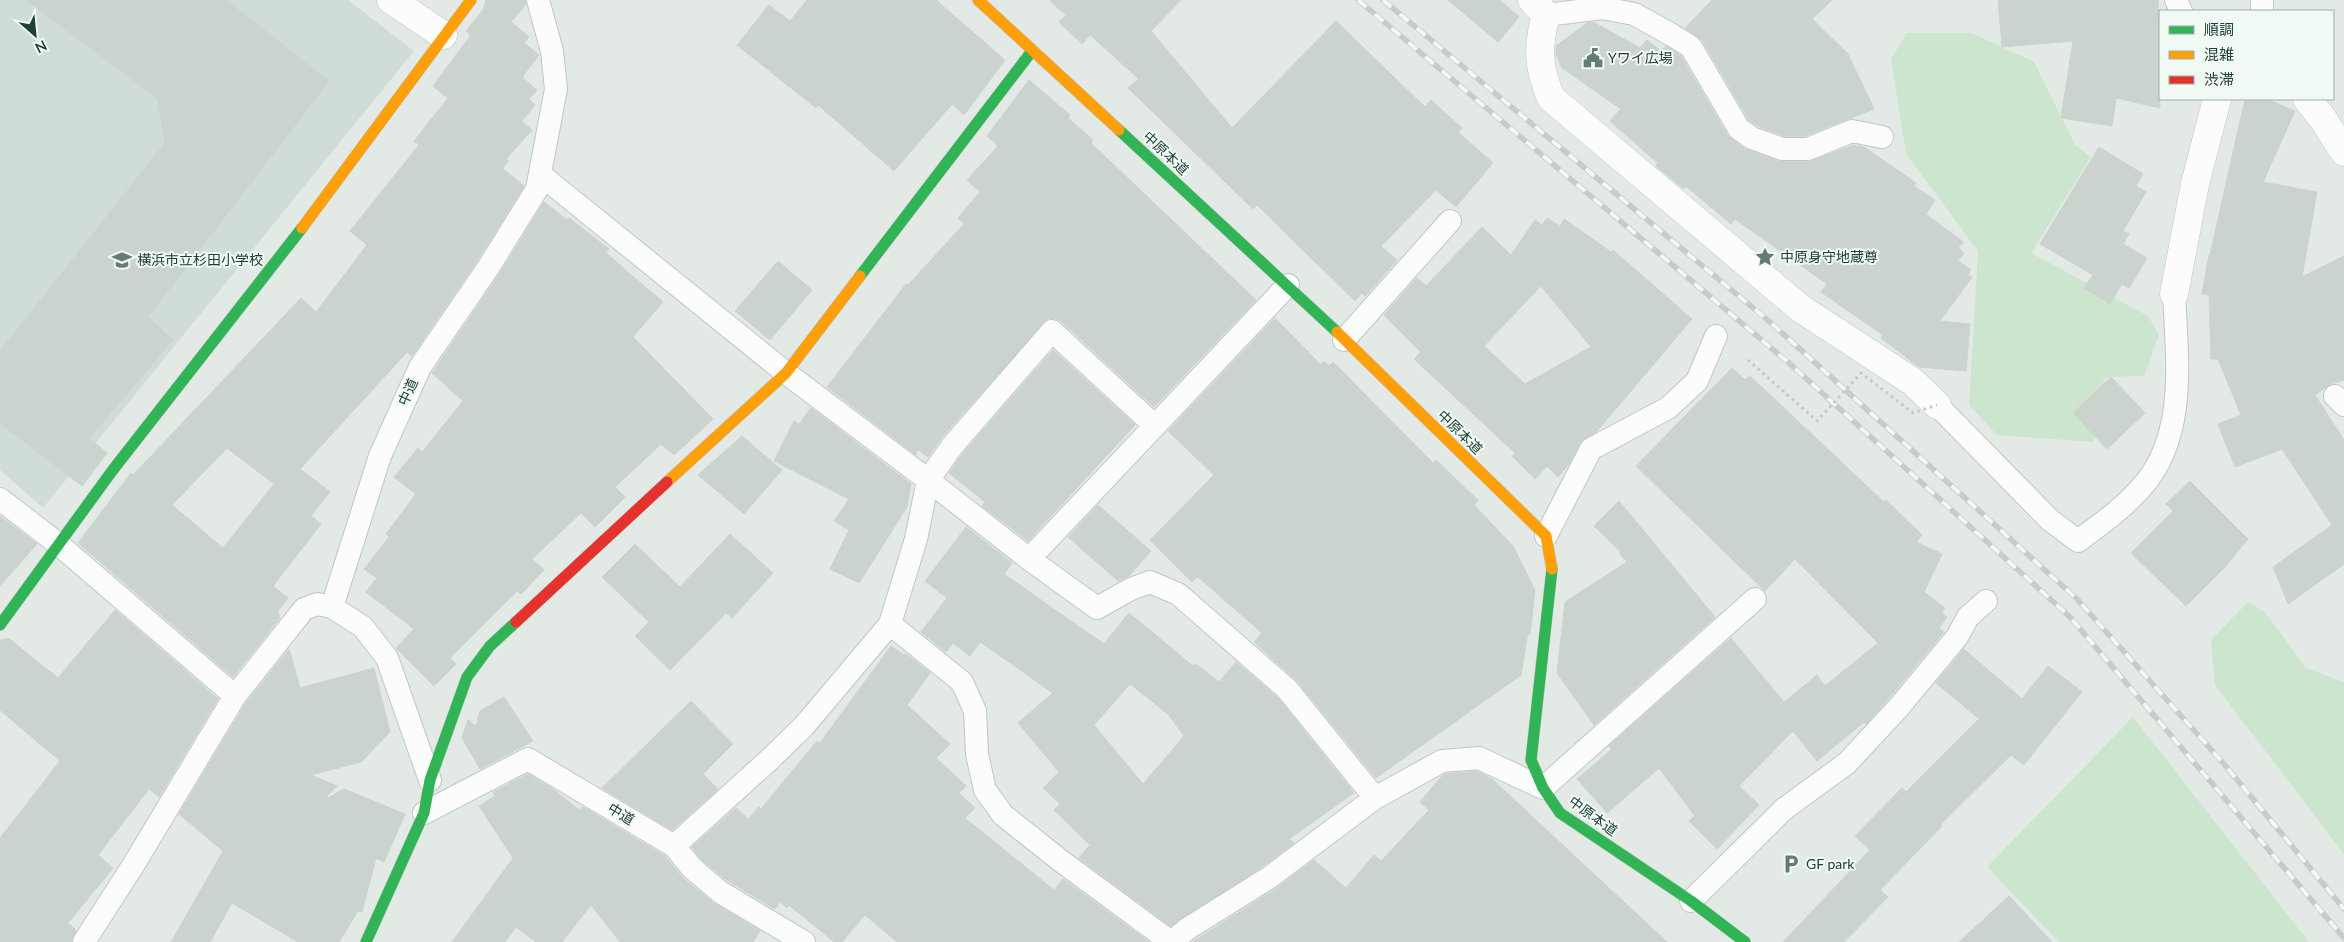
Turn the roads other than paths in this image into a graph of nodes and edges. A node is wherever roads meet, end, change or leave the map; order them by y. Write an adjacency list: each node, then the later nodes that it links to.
1 (391, 0): 6 (street)
2 (471, 0): 6 (street)
3 (538, 0): 12 (lane, 中道)
4 (978, 0): 7 (street, 中原本道)
5 (1539, 8): 10 (lane); 19 (street)
6 (443, 35): 24 (street)
7 (1032, 51): 14 (street, 中原本道); 18 (street)
8 (2217, 100): 15 (street)
9 (2308, 100): 11 (street)
10 (1882, 137)
11 (2344, 152)
12 (541, 175): 18 (lane); 28 (lane, 中道)
13 (1450, 221): 17 (lane)
14 (1288, 285): 17 (street, 中原本道); 20 (lane)
15 (2174, 294): 19 (lane)
16 (1716, 336): 23 (lane)
17 (1344, 340): 23 (street, 中原本道)
18 (786, 373): 21 (lane); 32 (street)
19 (1937, 405)
20 (1154, 424): 21 (lane); 25 (lane)
21 (928, 480): 25 (lane); 29 (lane)
22 (0, 499): 24 (lane)
23 (1546, 536): 33 (street, 中原本道)
24 (57, 543): 30 (street); 31 (lane)
25 (1029, 559): 34 (lane)
26 (1755, 599): 33 (lane)
27 (1986, 602): 37 (lane)
28 (332, 607): 31 (lane); 32 (lane)
29 (890, 624): 36 (lane); 41 (lane)
30 (0, 625)
31 (235, 696): 39 (lane)
32 (430, 780): 35 (street)
33 (1543, 788): 34 (lane); 37 (street, 中原本道)
34 (1374, 798): 41 (lane)
35 (424, 813): 36 (lane, 中道); 40 (street)
36 (674, 846): 38 (lane, 中道)
37 (1691, 901): 42 (street, 中原本道)
38 (801, 941)
39 (84, 942)
40 (366, 942)
41 (1172, 942)
42 (1745, 942)

